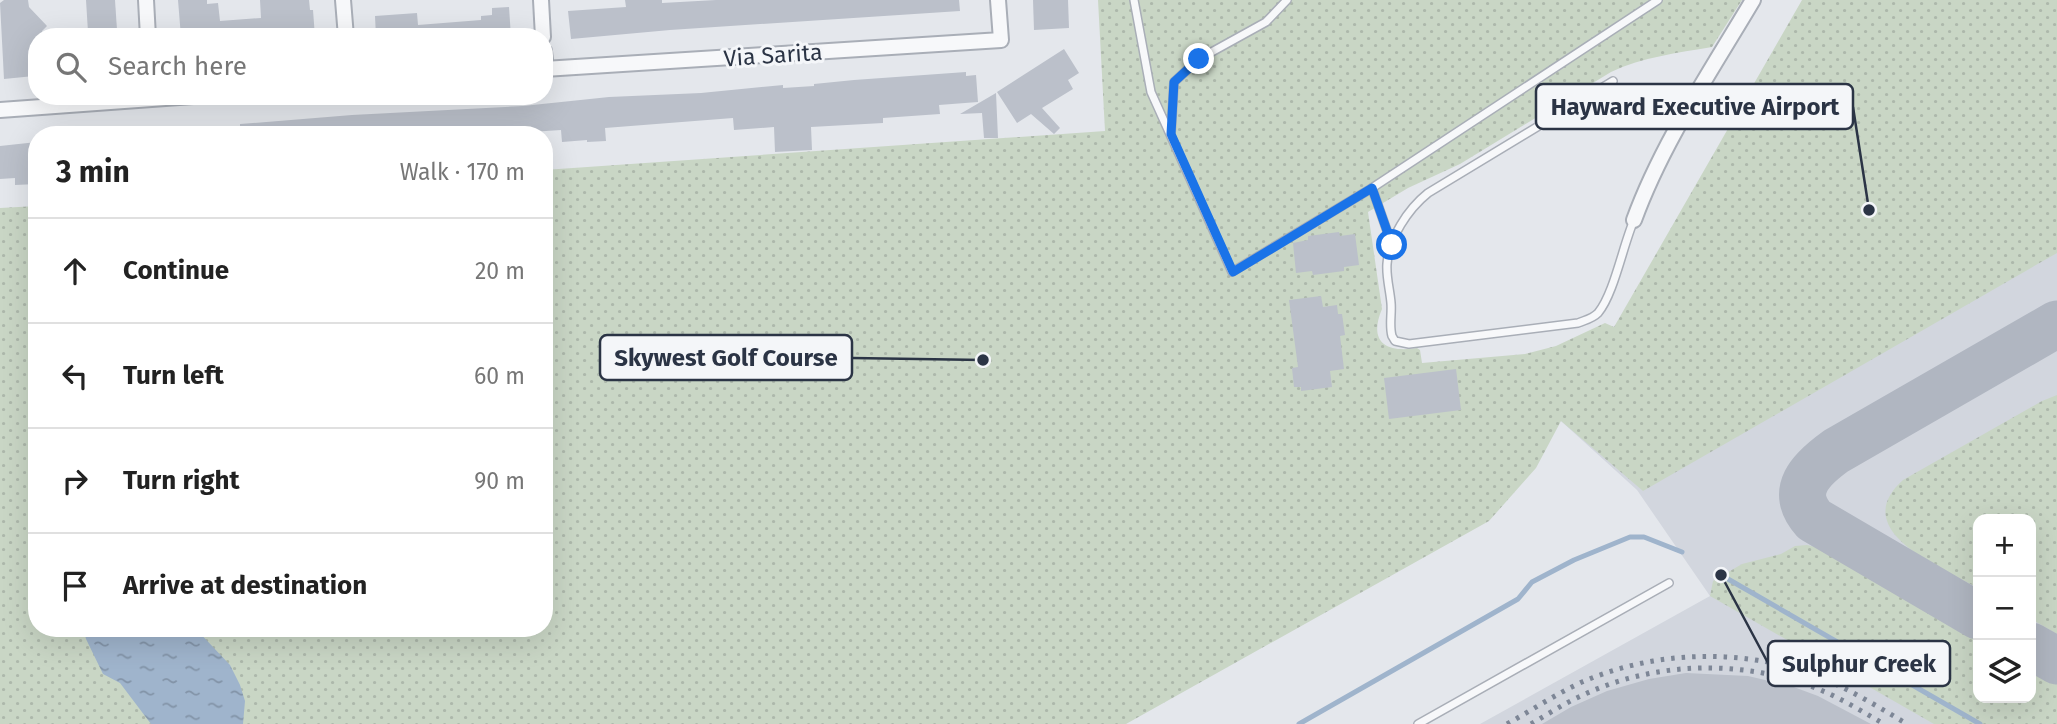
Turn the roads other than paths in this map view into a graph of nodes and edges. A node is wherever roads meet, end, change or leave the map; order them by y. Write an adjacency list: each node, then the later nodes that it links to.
1 (146, 0): 9 (street)
2 (343, 0): 10 (street)
3 (541, 0): 11 (street)
4 (998, 0): 12 (street, Via Sarita)
5 (1134, 0): 16 (lane)
6 (1287, 0): 16 (lane)
7 (1658, 0): 17 (lane)
8 (1753, 0): 18 (street)
9 (148, 28)
10 (345, 28)
11 (543, 28)
12 (553, 68)
13 (1613, 81): 19 (lane)
14 (63, 105): 15 (street)
15 (0, 110)
16 (1171, 134): 17 (lane)
17 (1372, 188): 19 (lane)
18 (1634, 220): 19 (lane)
19 (1392, 245)
20 (1669, 583): 21 (lane)
21 (1418, 724)

